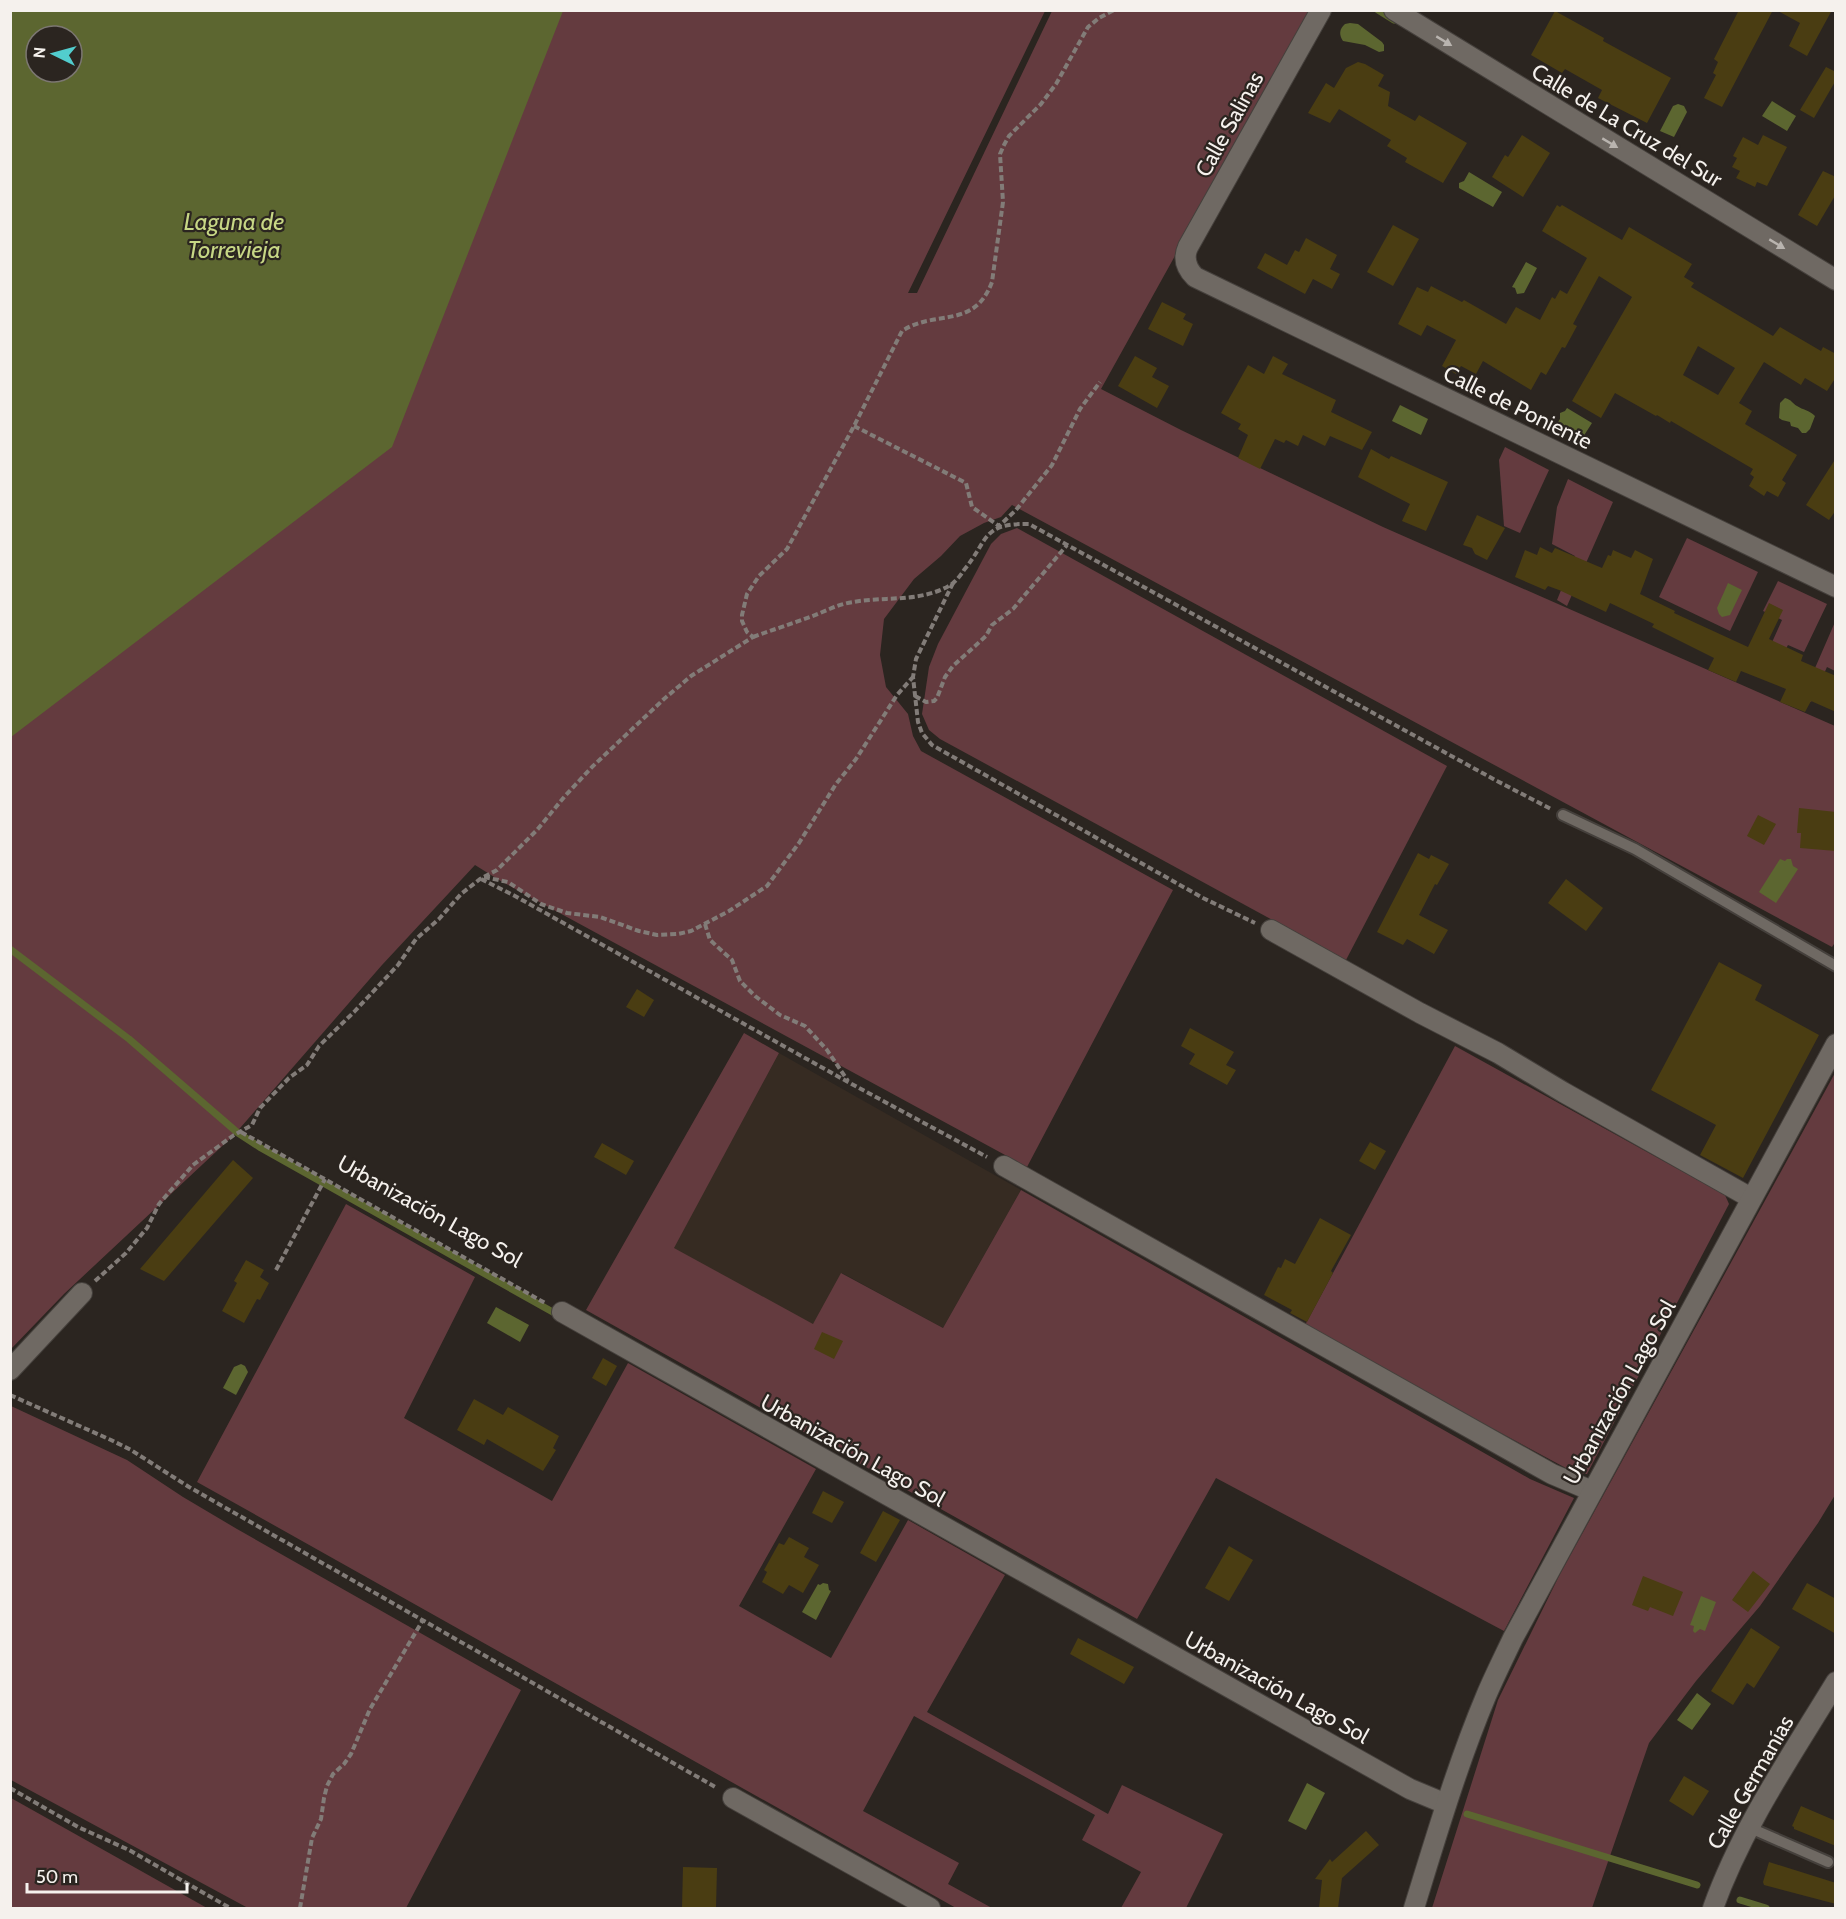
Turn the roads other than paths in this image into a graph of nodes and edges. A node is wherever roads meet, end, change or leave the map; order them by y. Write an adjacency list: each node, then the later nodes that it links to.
1 (1321, 10): 3 (street, Calle Salinas)
2 (1394, 10): 4 (street, Calle de La Cruz del Sur, one-way to 4)
3 (1186, 263): 5 (street, Calle de Poniente)
4 (1836, 280)
5 (1836, 587)
6 (1563, 815): 8 (lane)
7 (1271, 930): 11 (street)
8 (1836, 966)
9 (1836, 1044): 11 (street, Urbanización Lago Sol)
10 (1004, 1166): 15 (street)
11 (1751, 1198): 15 (street, Urbanización Lago Sol)
12 (82, 1293): 14 (street)
13 (561, 1312): 18 (street, Urbanización Lago Sol)
14 (10, 1370)
15 (1592, 1491): 18 (street, Urbanización Lago Sol)
16 (1836, 1682): 19 (street, Calle Germanías)
17 (734, 1798): 21 (street)
18 (1446, 1804): 22 (street, Urbanización Lago Sol)
19 (1748, 1827): 20 (lane); 23 (street, Calle Germanías)
20 (1828, 1862)
21 (930, 1908)
22 (1414, 1908)
23 (1713, 1908)

